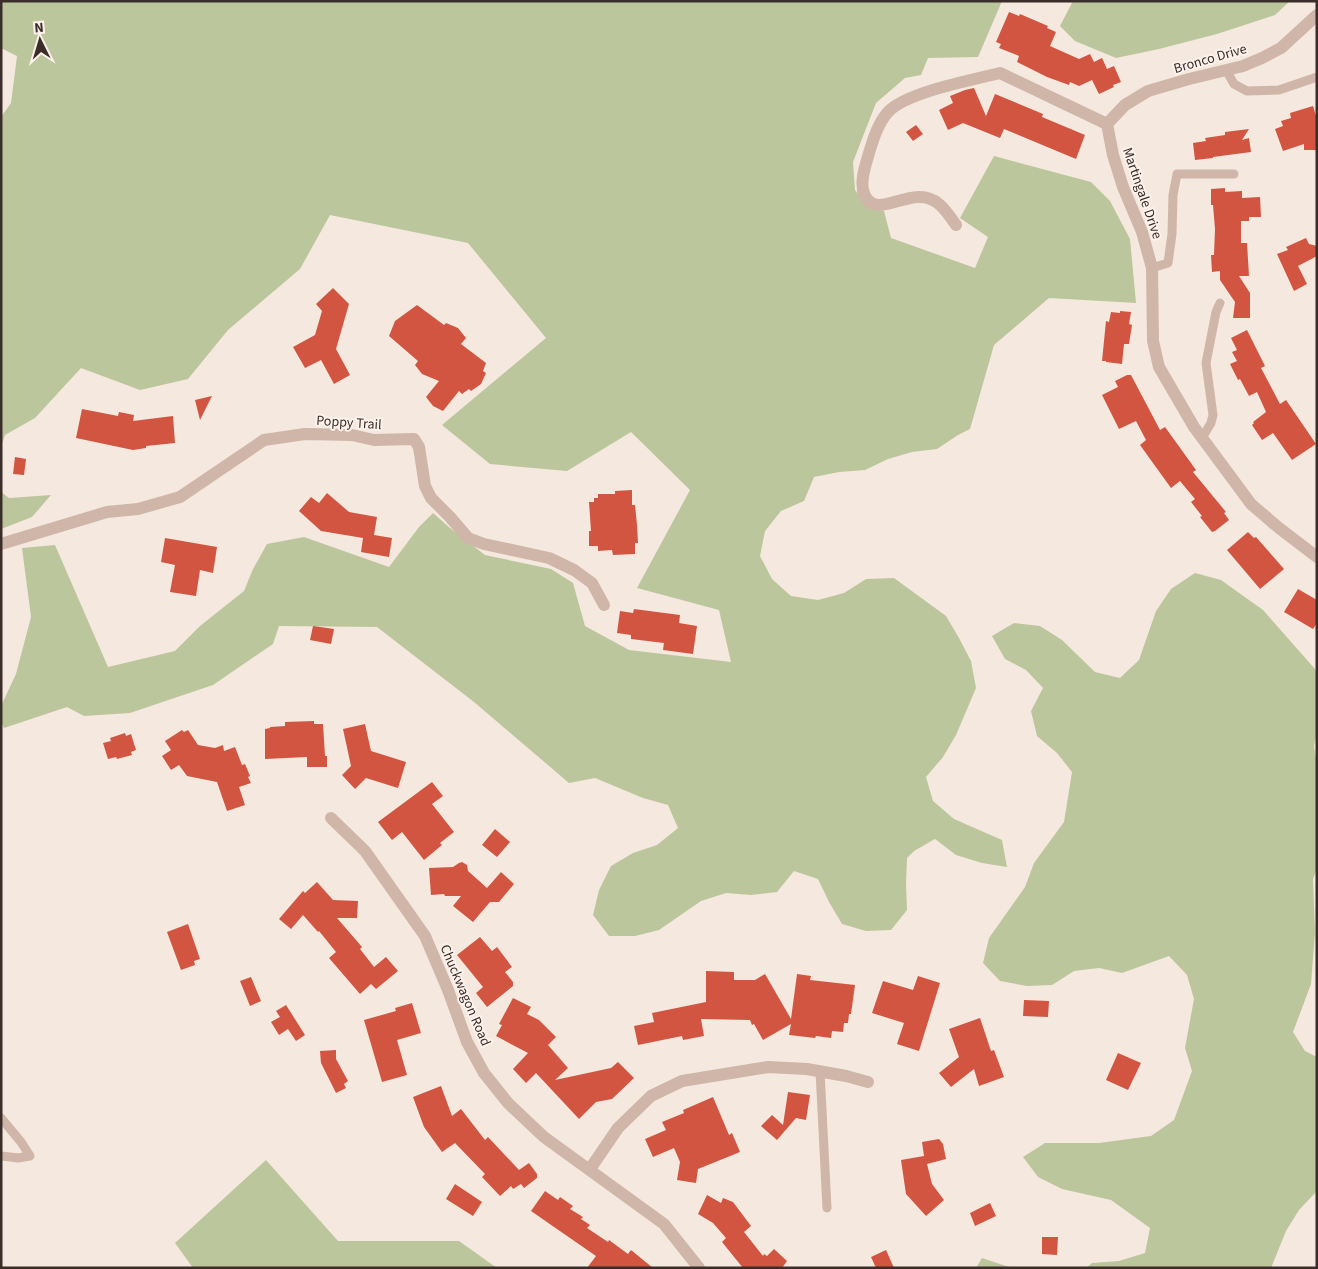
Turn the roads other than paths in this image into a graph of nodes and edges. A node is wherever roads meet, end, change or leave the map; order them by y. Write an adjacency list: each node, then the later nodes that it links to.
1 (1317, 15): 2 (street, Bronco Drive)
2 (1226, 70): 3 (lane); 4 (street, Bronco Drive)
3 (1317, 77)
4 (1107, 124): 6 (street); 7 (street, Martingale Drive)
5 (1234, 174): 7 (lane)
6 (956, 225)
7 (1152, 268): 9 (street, Martingale Drive)
8 (1220, 303): 9 (lane)
9 (1202, 438): 11 (street, Martingale Drive)
10 (1, 544): 12 (street, Poppy Trail)
11 (1317, 557)
12 (604, 605)
13 (331, 818): 18 (street, Chuckwagon Road)
14 (820, 1071): 15 (street); 18 (street); 19 (lane)
15 (868, 1082)
16 (1, 1118): 17 (lane)
17 (1, 1156)
18 (590, 1170): 20 (street, Chuckwagon Road)
19 (827, 1208)
20 (699, 1268)

